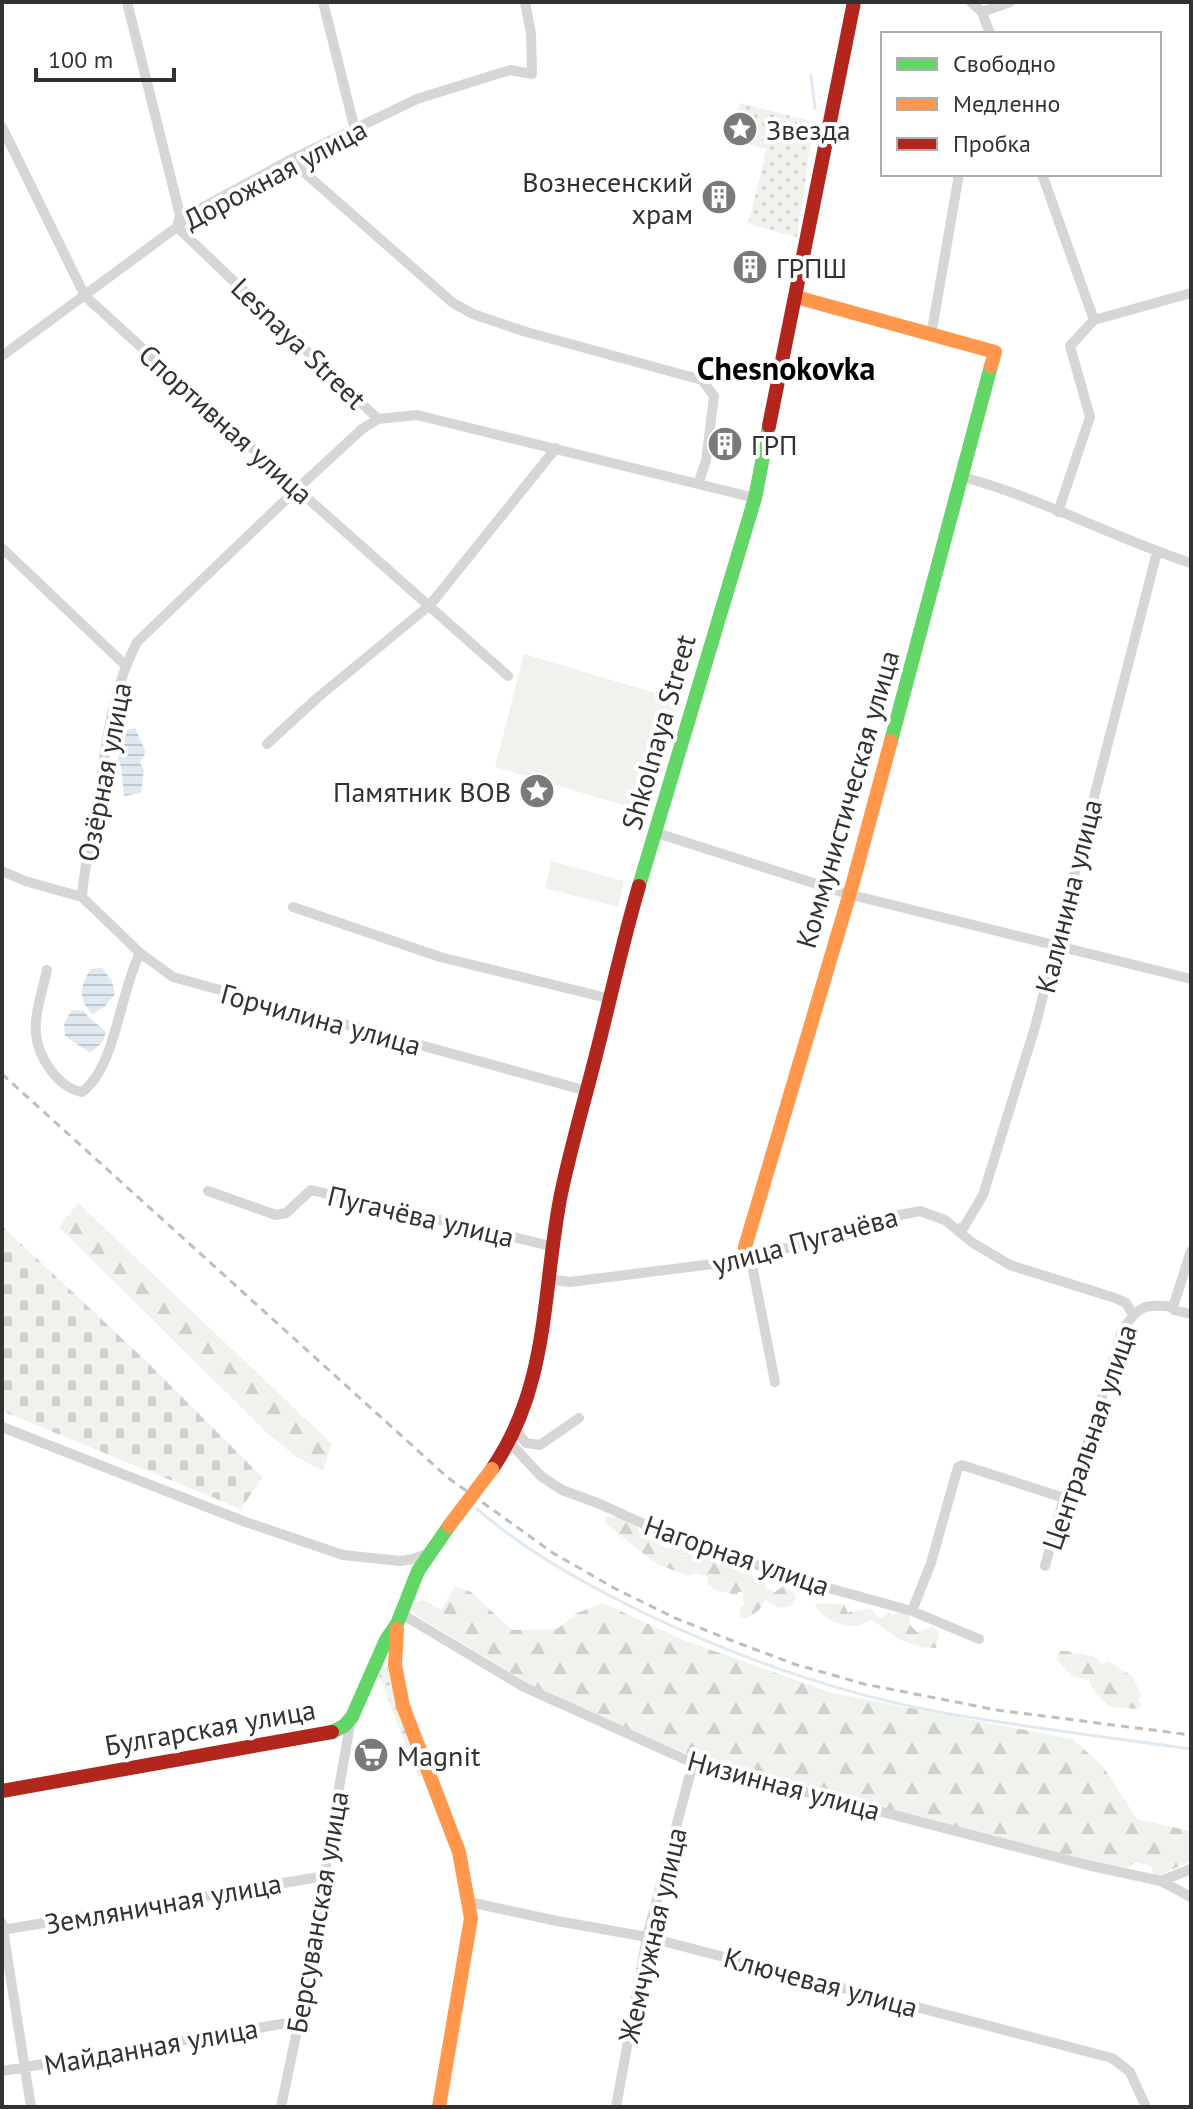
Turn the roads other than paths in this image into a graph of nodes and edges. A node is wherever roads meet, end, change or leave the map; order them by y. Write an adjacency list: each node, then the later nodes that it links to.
1 (127, 2): 14 (street)
2 (323, 2): 10 (street)
3 (525, 2): 10 (street, Дорожная улица)
4 (854, 2): 17 (street, Shkolnaya Street)
5 (971, 2): 7 (street)
6 (1010, 2): 7 (street)
7 (982, 12): 8 (street)
8 (989, 32)
9 (2, 127): 16 (street, Спортивная улица)
10 (355, 130): 11 (street, Дорожная улица)
11 (290, 160): 14 (street, Дорожная улица); 24 (street)
12 (959, 176): 19 (street)
13 (1043, 176): 18 (street)
14 (177, 227): 16 (street, Дорожная улица); 21 (street, Lesnaya Street)
15 (1191, 293): 18 (street)
16 (85, 296): 20 (street, Дорожная улица); 25 (street, Спортивная улица)
17 (796, 297): 19 (street); 26 (street, Shkolnaya Street)
18 (1094, 320): 27 (street)
19 (931, 336): 23 (street, Коммунистическая улица)
20 (2, 356)
21 (378, 419): 22 (street, Lesnaya Street); 25 (street, Озёрная улица)
22 (556, 448): 24 (street, Lesnaya Street); 31 (street)
23 (963, 477): 27 (street); 37 (street, Коммунистическая улица)
24 (698, 484): 26 (street, Lesnaya Street)
25 (297, 489): 31 (street, Спортивная улица); 32 (street, Озёрная улица)
26 (755, 498): 35 (street, Shkolnaya Street)
27 (1058, 512): 29 (street)
28 (2, 548): 32 (street)
29 (1157, 552): 30 (street); 40 (street, Калинина улица)
30 (1191, 563)
31 (430, 605): 33 (street, Спортивная улица); 34 (street)
32 (125, 665): 38 (street, Озёрная улица)
33 (508, 676)
34 (267, 744)
35 (657, 833): 37 (street); 44 (street, Shkolnaya Street)
36 (2, 871): 38 (street)
37 (848, 894): 40 (street); 50 (street, Коммунистическая улица)
38 (82, 897): 41 (street, Горчилина улица)
39 (293, 907): 44 (street)
40 (1055, 947): 43 (street); 47 (street, Калинина улица)
41 (140, 953): 42 (street); 45 (street, Горчилина улица)
42 (47, 970)
43 (1191, 979)
44 (611, 999): 45 (street, Shkolnaya Street)
45 (587, 1091): 48 (street, Shkolnaya Street)
46 (208, 1191): 48 (street, Пугачёва улица)
47 (958, 1229): 50 (street, улица Пугачёва); 53 (street, улица Пугачёва)
48 (551, 1246): 51 (street, Shkolnaya Street)
49 (1191, 1251): 52 (street, Центральная улица)
50 (748, 1256): 51 (street, улица Пугачёва); 55 (street)
51 (547, 1279): 58 (street, Shkolnaya Street)
52 (1173, 1307): 53 (street, Центральная улица); 54 (street)
53 (1132, 1313): 59 (street, Центральная улица)
54 (1191, 1314)
55 (775, 1382)
56 (579, 1418): 58 (street)
57 (2, 1427): 61 (street)
58 (513, 1437): 60 (street, Shkolnaya Street, bridge); 63 (street, Нагорная улица)
59 (1064, 1498): 62 (street, Центральная улица); 63 (street)
60 (449, 1526): 61 (street, Булгарская улица)
61 (430, 1552): 64 (street, Булгарская улица)
62 (1045, 1566)
63 (912, 1611): 65 (street, Нагорная улица)
64 (399, 1619): 66 (street, Булгарская улица); 67 (street, Низинная улица); 73 (street)
65 (979, 1639)
66 (352, 1717): 68 (street, Булгарская улица); 70 (street, Берсуванская улица)
67 (693, 1763): 71 (street, Низинная улица); 75 (street, Жемчужная улица)
68 (2, 1791)
69 (1191, 1869): 71 (street)
70 (325, 1876): 74 (street, Земляничная улица); 76 (street, Берсуванская улица)
71 (1161, 1881): 72 (street, Низинная улица)
72 (1191, 1897)
73 (469, 1902): 75 (street, Ключевая улица); 81 (street)
74 (2, 1928): 77 (street)
75 (647, 1937): 82 (street, Жемчужная улица); 83 (street, Ключевая улица)
76 (299, 2021): 77 (street, Майданная улица); 80 (street, Берсуванская улица)
77 (23, 2068): 78 (street, Майданная улица); 79 (street)
78 (2, 2071)
79 (31, 2107)
80 (281, 2107)
81 (439, 2107)
82 (616, 2107)
83 (1146, 2107)

